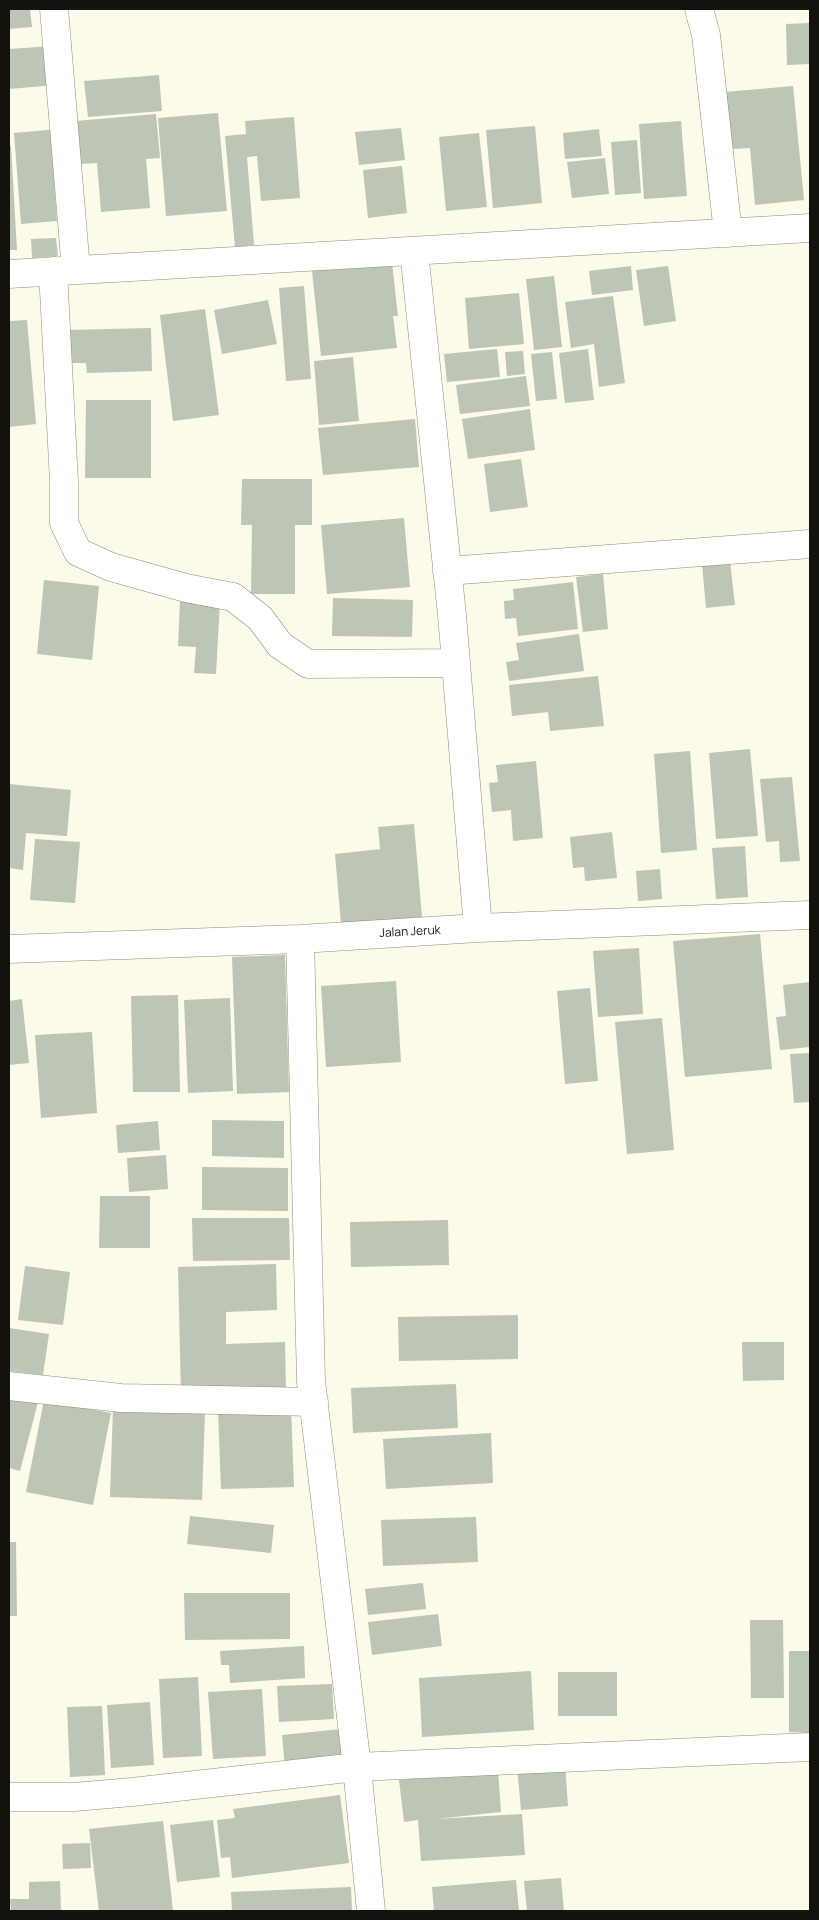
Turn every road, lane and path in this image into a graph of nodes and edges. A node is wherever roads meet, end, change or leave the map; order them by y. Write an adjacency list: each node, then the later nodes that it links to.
1 (54, 9): 6 (street)
2 (700, 9): 4 (street)
3 (810, 228): 4 (street)
4 (728, 233): 5 (street)
5 (414, 251): 6 (street); 9 (street)
6 (64, 271): 7 (street); 10 (street)
7 (9, 274)
8 (810, 544): 9 (street)
9 (447, 571): 10 (street)
10 (456, 663): 12 (street)
11 (810, 915): 12 (street, Jalan Jeruk)
12 (478, 928): 13 (street, Jalan Jeruk)
13 (300, 938): 14 (street, Jalan Jeruk); 16 (street)
14 (9, 949)
15 (9, 1386): 16 (street)
16 (314, 1402): 18 (street)
17 (810, 1747): 18 (street)
18 (357, 1767): 19 (street); 20 (street)
19 (9, 1797)
20 (371, 1911)

